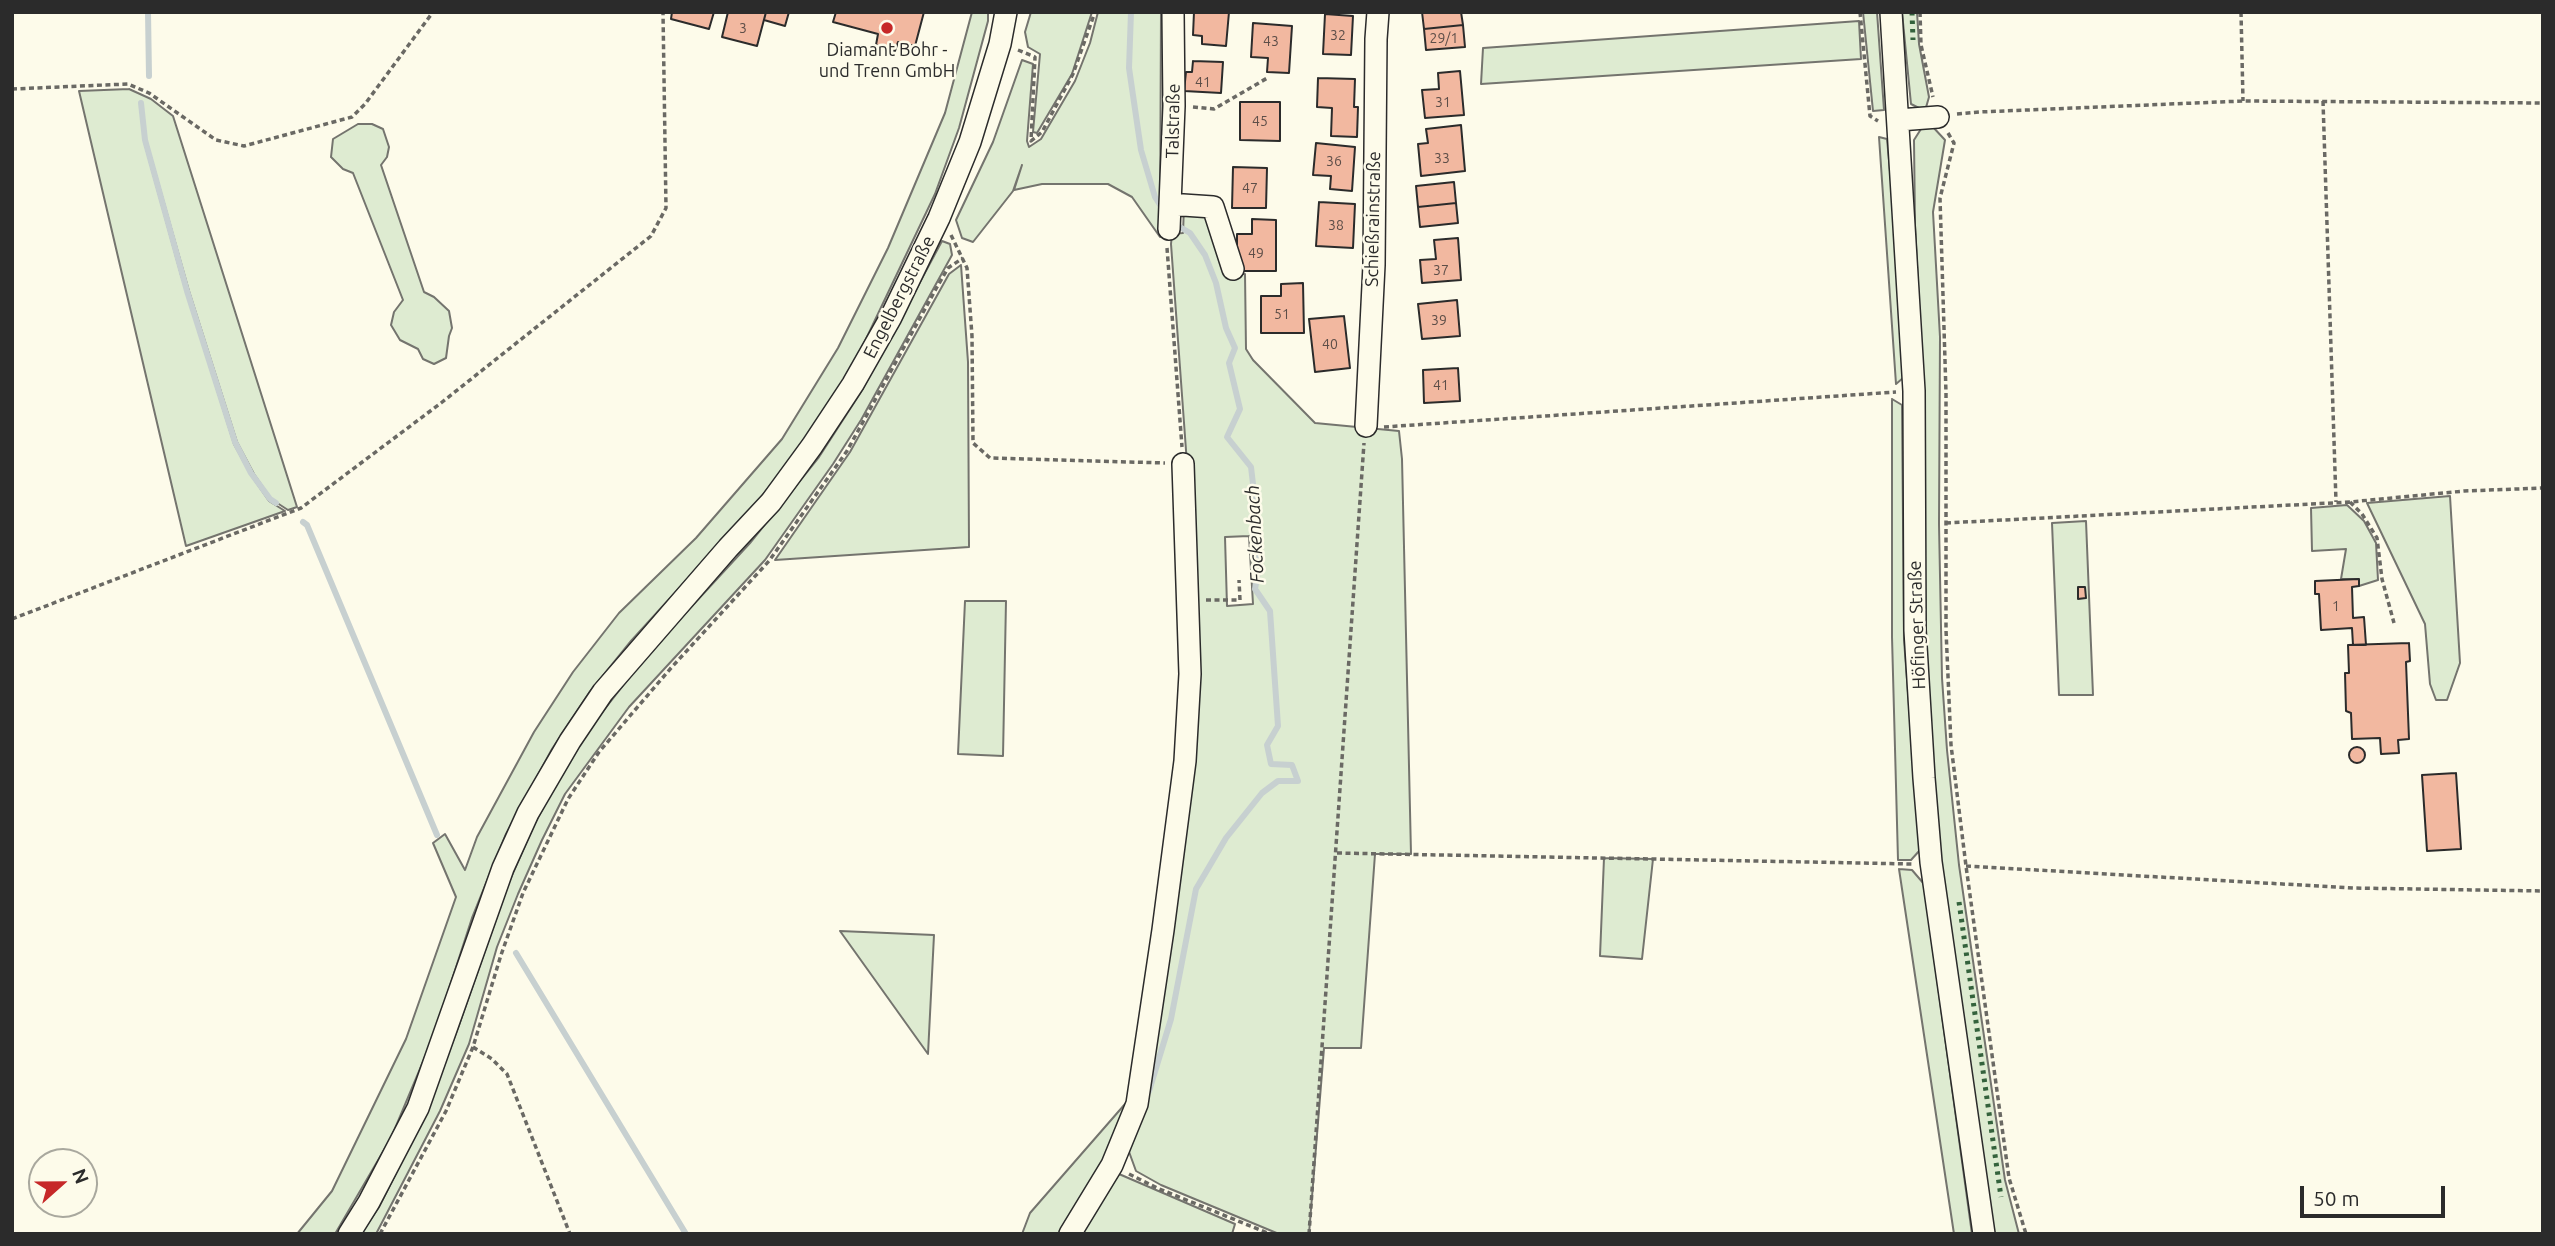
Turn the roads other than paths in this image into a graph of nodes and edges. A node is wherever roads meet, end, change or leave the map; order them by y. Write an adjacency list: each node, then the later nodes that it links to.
1 (1006, 12): 12 (street, Engelbergstraße)
2 (1173, 12): 7 (street, Talstraße)
3 (1378, 12): 10 (street, Schießrainstraße)
4 (1891, 12): 6 (street, Höfinger Straße)
5 (1938, 117): 6 (street)
6 (1899, 120): 14 (street, Höfinger Straße)
7 (1171, 206): 8 (street, Talstraße); 9 (street)
8 (1168, 229)
9 (1233, 269)
10 (1366, 426)
11 (1183, 464): 13 (street)
12 (349, 1234)
13 (1070, 1234)
14 (1984, 1234)

